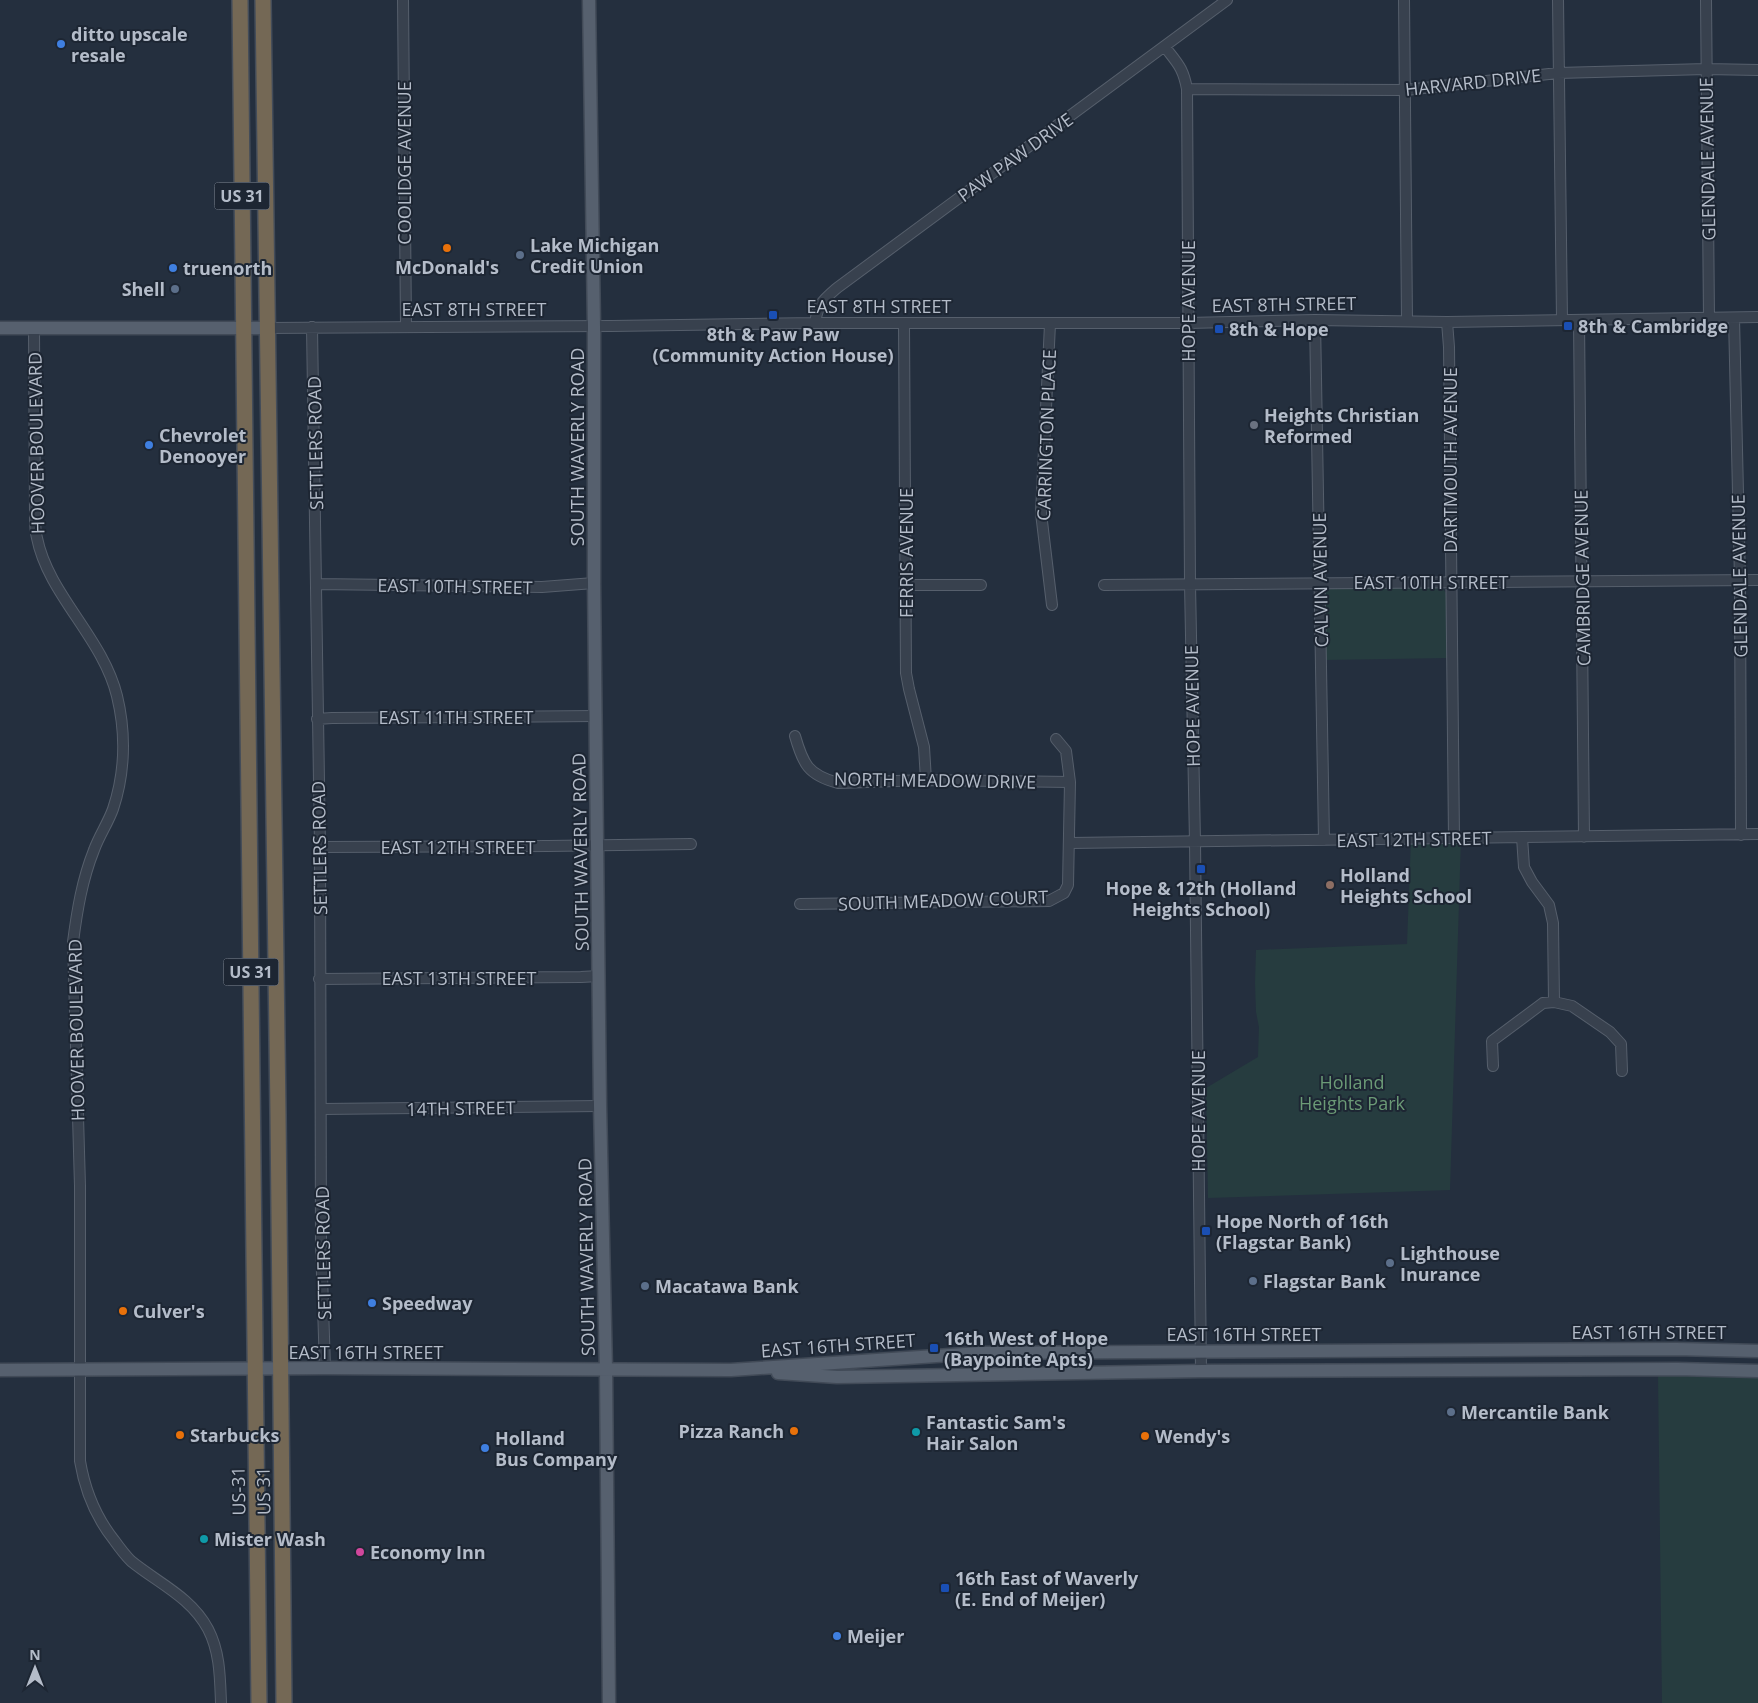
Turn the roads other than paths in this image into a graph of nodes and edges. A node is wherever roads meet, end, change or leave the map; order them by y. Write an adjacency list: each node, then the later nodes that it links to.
1 (240, 0): 10 (highway, US 31)
2 (263, 0): 16 (highway, US 31)
3 (403, 0): 29 (street, COOLIDGE AVENUE)
4 (589, 0): 30 (main road, SOUTH WAVERLY ROAD)
5 (1227, 0): 9 (street, PAW PAW DRIVE)
6 (1404, 0): 15 (street)
7 (1558, 0): 13 (street)
8 (1706, 0): 11 (street, GLENDALE AVENUE)
9 (1165, 47): 14 (street, HOPE AVENUE); 25 (street, PAW PAW DRIVE)
10 (240, 65): 16 (highway); 31 (highway, US 31)
11 (1706, 69): 12 (street, HARVARD DRIVE); 13 (street, HARVARD DRIVE); 17 (street, GLENDALE AVENUE)
12 (1758, 70)
13 (1558, 73): 15 (street, HARVARD DRIVE); 21 (street)
14 (1187, 88): 15 (street, HARVARD DRIVE); 26 (street, HOPE AVENUE)
15 (1406, 90): 23 (street)
16 (266, 190): 35 (highway, US 31)
17 (1709, 318): 18 (street, EAST 8TH STREET); 22 (street, EAST 8TH STREET)
18 (1734, 318): 19 (street, EAST 8TH STREET); 37 (street, GLENDALE AVENUE)
19 (1758, 318)
20 (1315, 320): 23 (street, EAST 8TH STREET); 26 (street, EAST 8TH STREET); 40 (street, CALVIN AVENUE)
21 (1562, 320): 22 (street, EAST 8TH STREET); 24 (street, EAST 8TH STREET)
22 (1579, 320): 39 (street, CAMBRIDGE AVENUE)
23 (1407, 321): 24 (street, EAST 8TH STREET)
24 (1447, 322): 41 (street, DARTMOUTH AVENUE)
25 (814, 323): 27 (street, EAST 8TH STREET); 30 (street, EAST 8TH STREET)
26 (1188, 323): 28 (street, EAST 8TH STREET); 44 (street, HOPE AVENUE)
27 (904, 324): 28 (street, EAST 8TH STREET); 45 (street, FERRIS AVENUE)
28 (1050, 324): 49 (street, CARRINGTON PLACE)
29 (406, 326): 30 (street, EAST 8TH STREET); 32 (street, EAST 8TH STREET)
30 (594, 326): 42 (main road, SOUTH WAVERLY ROAD)
31 (243, 327): 34 (main road, EAST 8TH STREET); 35 (main road, EAST 8TH STREET); 36 (highway, US 31)
32 (312, 327): 35 (street, EAST 8TH STREET); 43 (street, SETTLERS ROAD)
33 (0, 328): 34 (main road, EAST 8TH STREET)
34 (34, 328): 83 (street, HOOVER BOULEVARD)
35 (266, 328): 48 (highway, US 31)
36 (246, 574): 48 (highway); 75 (highway, US 31)
37 (1740, 580): 38 (street, EAST 10TH STREET); 39 (street, EAST 10TH STREET); 57 (street, GLENDALE AVENUE)
38 (1758, 580)
39 (1582, 581): 41 (street, EAST 10TH STREET); 59 (street, CAMBRIDGE AVENUE)
40 (1320, 582): 41 (street, EAST 10TH STREET); 44 (street, EAST 10TH STREET); 61 (street, CALVIN AVENUE)
41 (1451, 582): 60 (street, DARTMOUTH AVENUE)
42 (594, 583): 43 (street, EAST 10TH STREET); 50 (main road, SOUTH WAVERLY ROAD)
43 (316, 584): 51 (street, SETTLERS ROAD)
44 (1190, 584): 47 (street, EAST 10TH STREET); 62 (street, HOPE AVENUE)
45 (907, 585): 46 (street); 54 (street, FERRIS AVENUE)
46 (981, 585)
47 (1104, 585)
48 (271, 587): 76 (highway, US 31)
49 (1052, 605)
50 (596, 716): 51 (street, EAST 11TH STREET); 65 (main road, SOUTH WAVERLY ROAD)
51 (317, 719): 66 (street, SETTLERS ROAD)
52 (795, 736): 54 (street, NORTH MEADOW DRIVE)
53 (1056, 739): 55 (street, SOUTH MEADOW COURT)
54 (926, 780): 55 (street, NORTH MEADOW DRIVE)
55 (1070, 782): 63 (street, SOUTH MEADOW COURT)
56 (1758, 834): 57 (street, EAST 12TH STREET)
57 (1741, 835): 59 (street, EAST 12TH STREET)
58 (1522, 837): 59 (street, EAST 12TH STREET); 60 (street, EAST 12TH STREET); 70 (street)
59 (1584, 837)
60 (1454, 838): 61 (street, EAST 12TH STREET)
61 (1324, 840): 62 (street, EAST 12TH STREET)
62 (1195, 842): 63 (street, EAST 12TH STREET); 78 (street, HOPE AVENUE)
63 (1070, 843): 67 (street, SOUTH MEADOW COURT)
64 (691, 844): 65 (street, EAST 12TH STREET)
65 (597, 845): 66 (street, EAST 12TH STREET); 68 (main road, SOUTH WAVERLY ROAD)
66 (320, 847): 69 (street, SETTLERS ROAD)
67 (800, 904)
68 (599, 976): 69 (street, EAST 13TH STREET); 73 (main road, SOUTH WAVERLY ROAD)
69 (319, 979): 74 (street, SETTLERS ROAD)
70 (1554, 1002): 71 (street); 72 (street)
71 (1493, 1066)
72 (1622, 1071)
73 (600, 1106): 74 (street, 14TH STREET); 84 (main road, SOUTH WAVERLY ROAD)
74 (322, 1109): 79 (street, SETTLERS ROAD)
75 (253, 1114): 76 (highway); 80 (highway, US 31)
76 (278, 1114): 81 (highway, US 31)
77 (1758, 1351): 78 (main road, EAST 16TH STREET)
78 (1201, 1352): 85 (main road, EAST 16TH STREET); 87 (street, HOPE AVENUE)
79 (324, 1368): 81 (main road, EAST 16TH STREET); 84 (main road, EAST 16TH STREET)
80 (256, 1369): 81 (main road, EAST 16TH STREET); 83 (main road, EAST 16TH STREET); 88 (highway, US-31 / US 31)
81 (280, 1369): 89 (highway, US 31 / US 31)
82 (0, 1370): 83 (main road, EAST 16TH STREET)
83 (80, 1370): 90 (street, HOOVER BOULEVARD)
84 (606, 1370): 85 (main road, EAST 16TH STREET); 93 (main road, SOUTH WAVERLY ROAD)
85 (731, 1370): 87 (main road, EAST 16TH STREET)
86 (1758, 1371): 87 (main road, EAST 16TH STREET)
87 (1201, 1372)
88 (258, 1630): 89 (highway); 91 (highway, US-31 / US 31)
89 (284, 1645): 92 (highway, US 31 / US 31)
90 (221, 1703)
91 (259, 1703)
92 (284, 1703)
93 (609, 1703)

